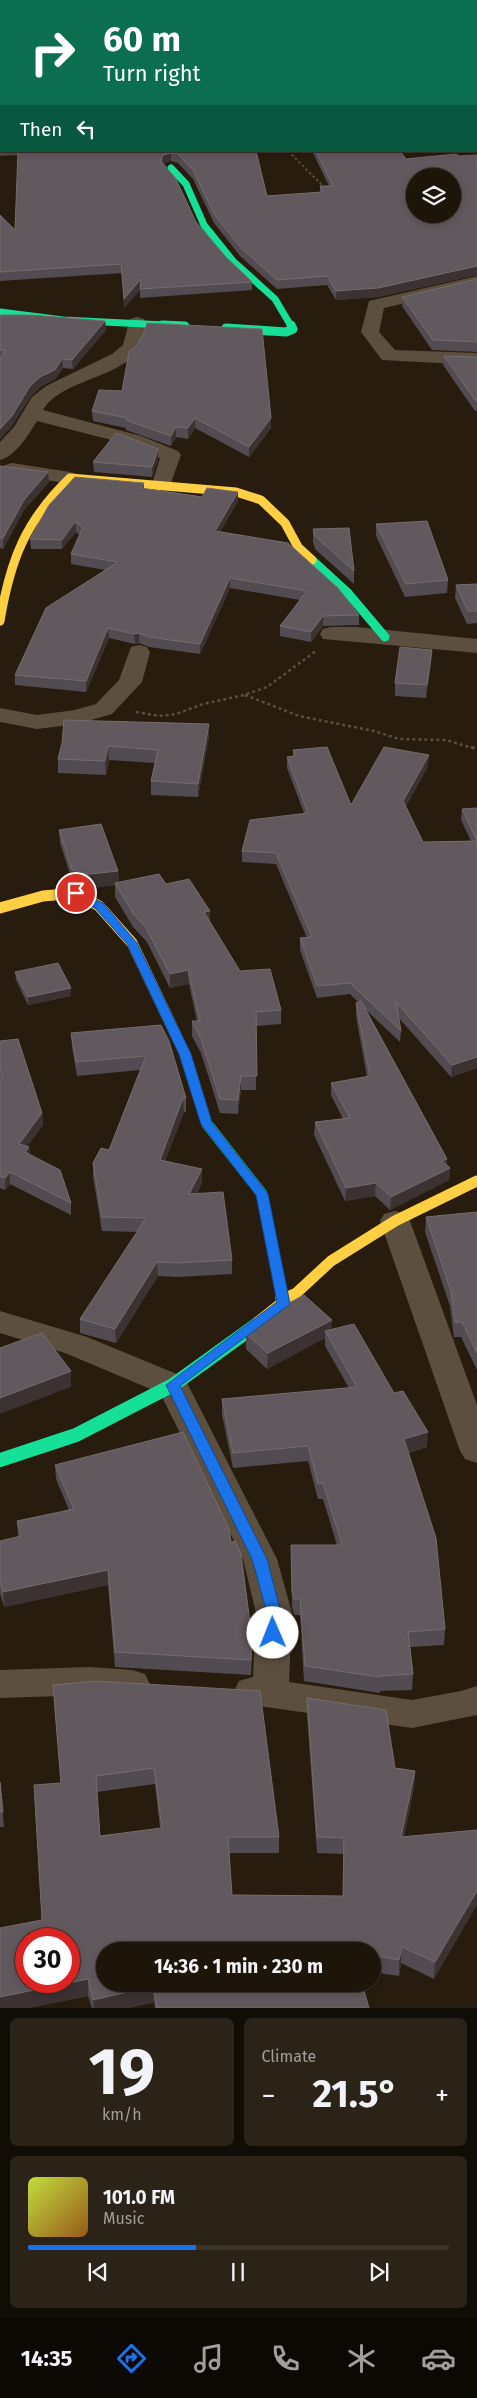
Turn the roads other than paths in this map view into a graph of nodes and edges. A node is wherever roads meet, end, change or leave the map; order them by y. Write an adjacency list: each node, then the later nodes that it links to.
1 (171, 168): 6 (street)
2 (477, 281): 7 (street)
3 (0, 312): 4 (street)
4 (137, 323): 5 (street); 8 (street)
5 (194, 327)
6 (212, 328)
7 (477, 359)
8 (31, 413): 9 (street); 12 (street)
9 (0, 454)
10 (0, 466): 11 (street)
11 (70, 478): 12 (street); 13 (street)
12 (162, 484): 15 (street)
13 (0, 621)
14 (332, 634): 15 (street)
15 (385, 637): 16 (street)
16 (477, 646)
17 (139, 652): 18 (street)
18 (0, 715)
19 (0, 908): 22 (street)
20 (477, 1181): 21 (street)
21 (395, 1221): 22 (street); 25 (street)
22 (284, 1304): 24 (street)
23 (0, 1322): 24 (street)
24 (173, 1385): 26 (street); 30 (street)
25 (477, 1451)
26 (0, 1460)
27 (0, 1684): 28 (street)
28 (166, 1686)
29 (223, 1690): 30 (street)
30 (270, 1692): 31 (street)
31 (477, 1700)

